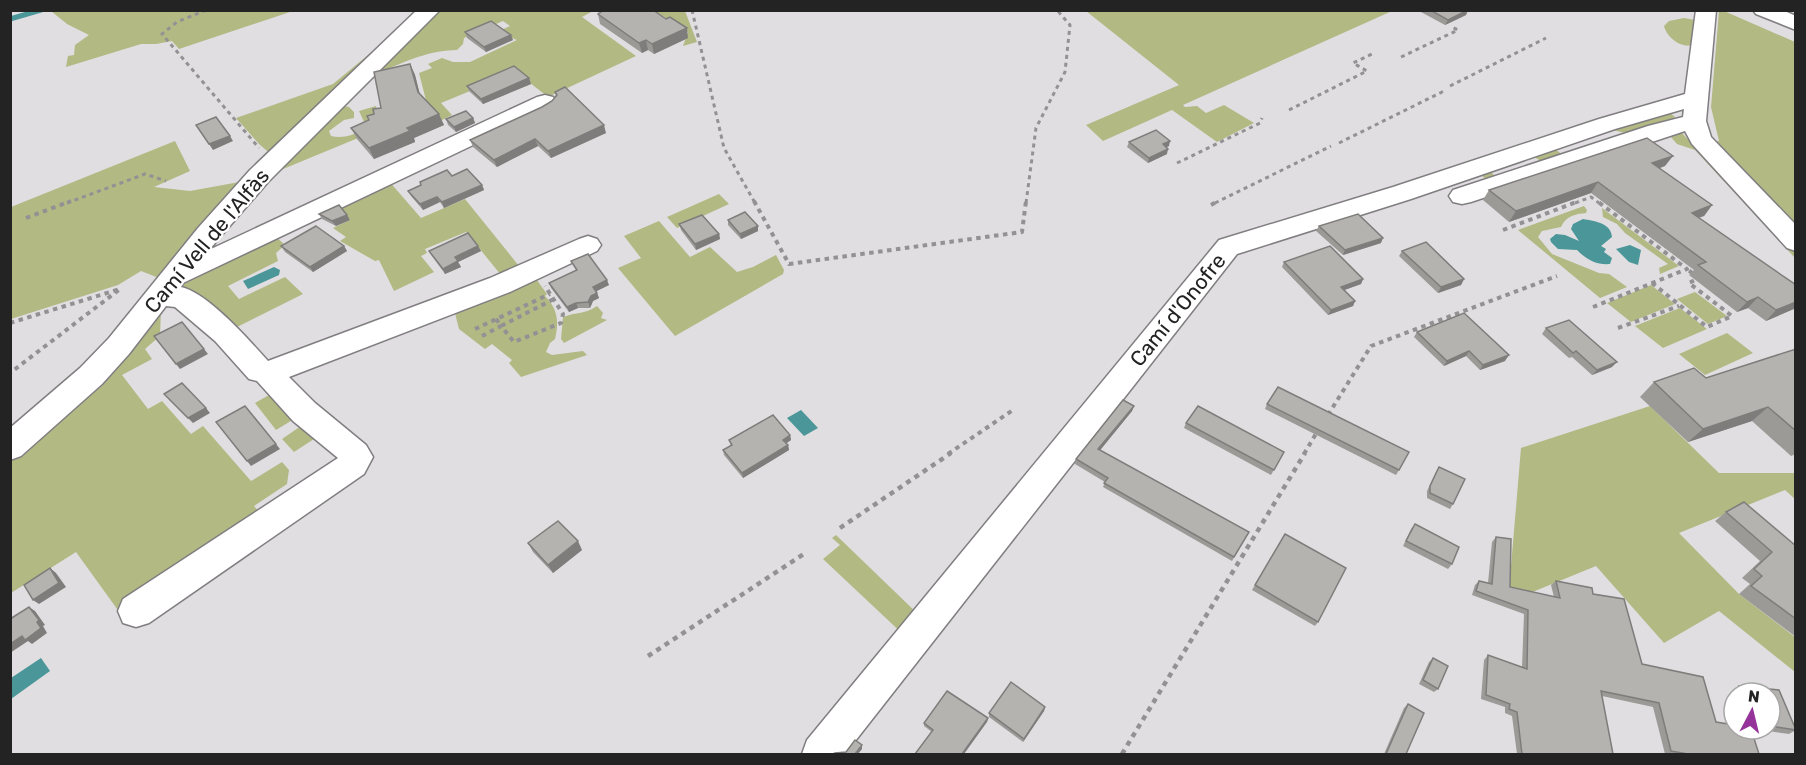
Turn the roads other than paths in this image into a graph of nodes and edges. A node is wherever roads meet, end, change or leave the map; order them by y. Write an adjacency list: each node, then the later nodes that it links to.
1 (430, 10): 10 (street, Camí Vell de l'Alfàs)
2 (1706, 10): 6 (street)
3 (1763, 10): 4 (street)
4 (1796, 24)
5 (545, 102): 10 (street)
6 (1695, 110): 7 (street); 8 (street); 14 (street, Camí d'Onofre)
7 (1462, 196)
8 (1796, 243)
9 (588, 245): 11 (street)
10 (167, 287): 11 (street); 12 (street, Camí Vell de l'Alfàs)
11 (267, 374): 13 (street)
12 (10, 447)
13 (136, 611)
14 (821, 754)

